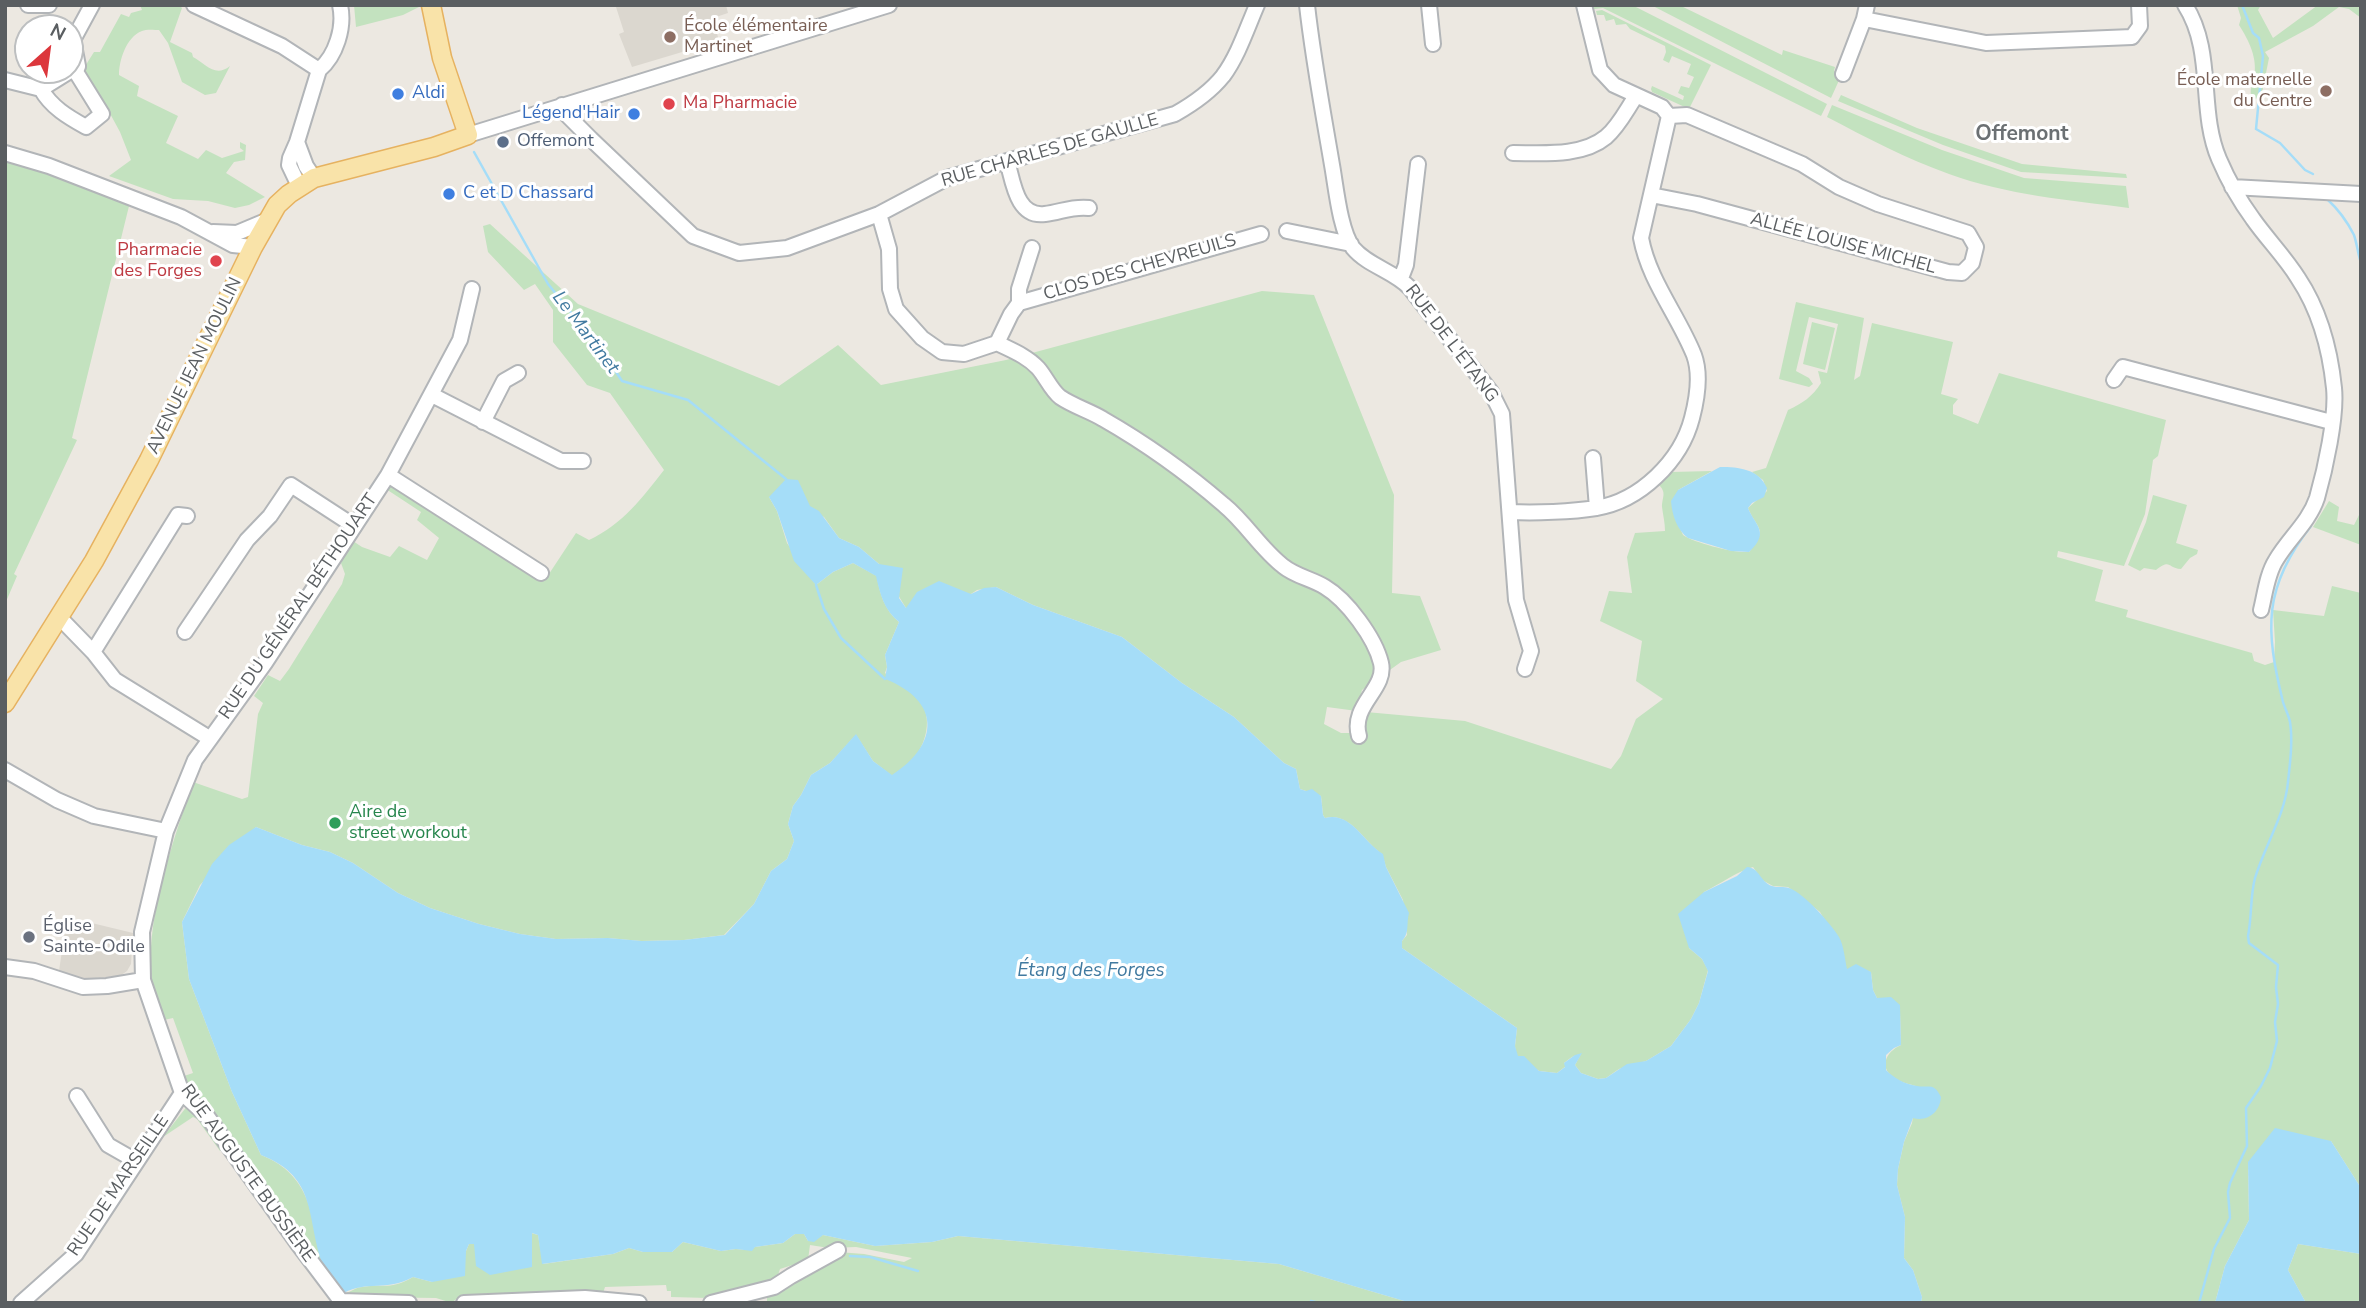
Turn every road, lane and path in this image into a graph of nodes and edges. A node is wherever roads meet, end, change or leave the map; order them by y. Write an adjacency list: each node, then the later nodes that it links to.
1 (28, 5): 2 (street)
2 (49, 5)
3 (194, 5): 15 (street)
4 (340, 5): 15 (street)
5 (431, 5): 24 (main road)
6 (888, 5): 22 (street)
7 (1257, 5): 27 (street, RUE CHARLES DE GAULLE)
8 (1307, 5): 39 (street)
9 (1429, 5): 14 (street)
10 (1584, 5): 21 (street)
11 (2140, 5): 13 (street)
12 (2185, 5): 30 (street)
13 (1866, 12): 16 (street)
14 (1433, 44)
15 (319, 70): 29 (street)
16 (1843, 74)
17 (5, 79): 20 (street)
18 (49, 84): 20 (street)
19 (83, 84): 20 (street)
20 (41, 89)
21 (1636, 96): 23 (street); 26 (street)
22 (562, 105): 24 (street); 34 (street, RUE CHARLES DE GAULLE)
23 (1670, 116): 32 (street); 32 (street, ALLÉE LOUISE MICHEL)
24 (468, 135): 29 (main road, AVENUE JEAN MOULIN)
25 (5, 153): 36 (street)
26 (1513, 153)
27 (1007, 160): 33 (street); 34 (street, RUE CHARLES DE GAULLE)
28 (1418, 164): 42 (street)
29 (307, 182): 35 (main road, AVENUE JEAN MOULIN)
30 (2232, 187): 31 (street); 50 (street)
31 (2361, 194)
32 (1651, 195): 54 (street)
33 (1089, 208)
34 (879, 214): 45 (street)
35 (268, 220): 36 (street); 40 (main road, AVENUE JEAN MOULIN)
36 (205, 230): 40 (street)
37 (1287, 231): 39 (street)
38 (1261, 234): 44 (street, CLOS DES CHEVREUILS)
39 (1351, 244): 42 (street, RUE DE L'ÉTANG)
40 (253, 247): 60 (main road, AVENUE JEAN MOULIN)
41 (1032, 248): 44 (street, CLOS DES CHEVREUILS)
42 (1401, 278): 55 (street, RUE DE L'ÉTANG)
43 (472, 289): 48 (street, RUE DU GÉNÉRAL BÉTHOUART)
44 (1019, 303): 45 (street, CLOS DES CHEVREUILS)
45 (997, 343): 65 (street)
46 (518, 373): 49 (street)
47 (2115, 380): 50 (street)
48 (432, 395): 49 (street); 53 (street, RUE DU GÉNÉRAL BÉTHOUART)
49 (483, 422): 52 (street)
50 (2331, 422): 59 (street)
51 (1593, 458): 54 (street)
52 (583, 461)
53 (388, 475): 57 (street, RUE DU GÉNÉRAL BÉTHOUART); 58 (street)
54 (1597, 508): 55 (street)
55 (1510, 512): 63 (street, RUE DE L'ÉTANG)
56 (187, 516): 62 (street)
57 (355, 526): 61 (street); 66 (street, RUE DU GÉNÉRAL BÉTHOUART)
58 (541, 573)
59 (2261, 610)
60 (59, 617): 62 (street); 64 (main road, AVENUE JEAN MOULIN)
61 (185, 632)
62 (93, 652): 66 (street)
63 (1525, 669)
64 (5, 703)
65 (1357, 730)
66 (209, 738): 68 (street, RUE AUGUSTE BUSSIÈRE)
67 (5, 770): 68 (street)
68 (166, 831): 70 (street, RUE AUGUSTE BUSSIÈRE)
69 (5, 967): 70 (street)
70 (143, 980): 71 (street, RUE AUGUSTE BUSSIÈRE)
71 (182, 1093): 73 (street, RUE DE MARSEILLE); 77 (street, RUE AUGUSTE BUSSIÈRE)
72 (76, 1096): 73 (street)
73 (136, 1161): 76 (street, RUE DE MARSEILLE)
74 (838, 1250): 80 (street)
75 (614, 1301): 78 (street); 79 (street)
76 (21, 1303)
77 (409, 1303)
78 (464, 1303)
79 (639, 1303)
80 (711, 1303)

